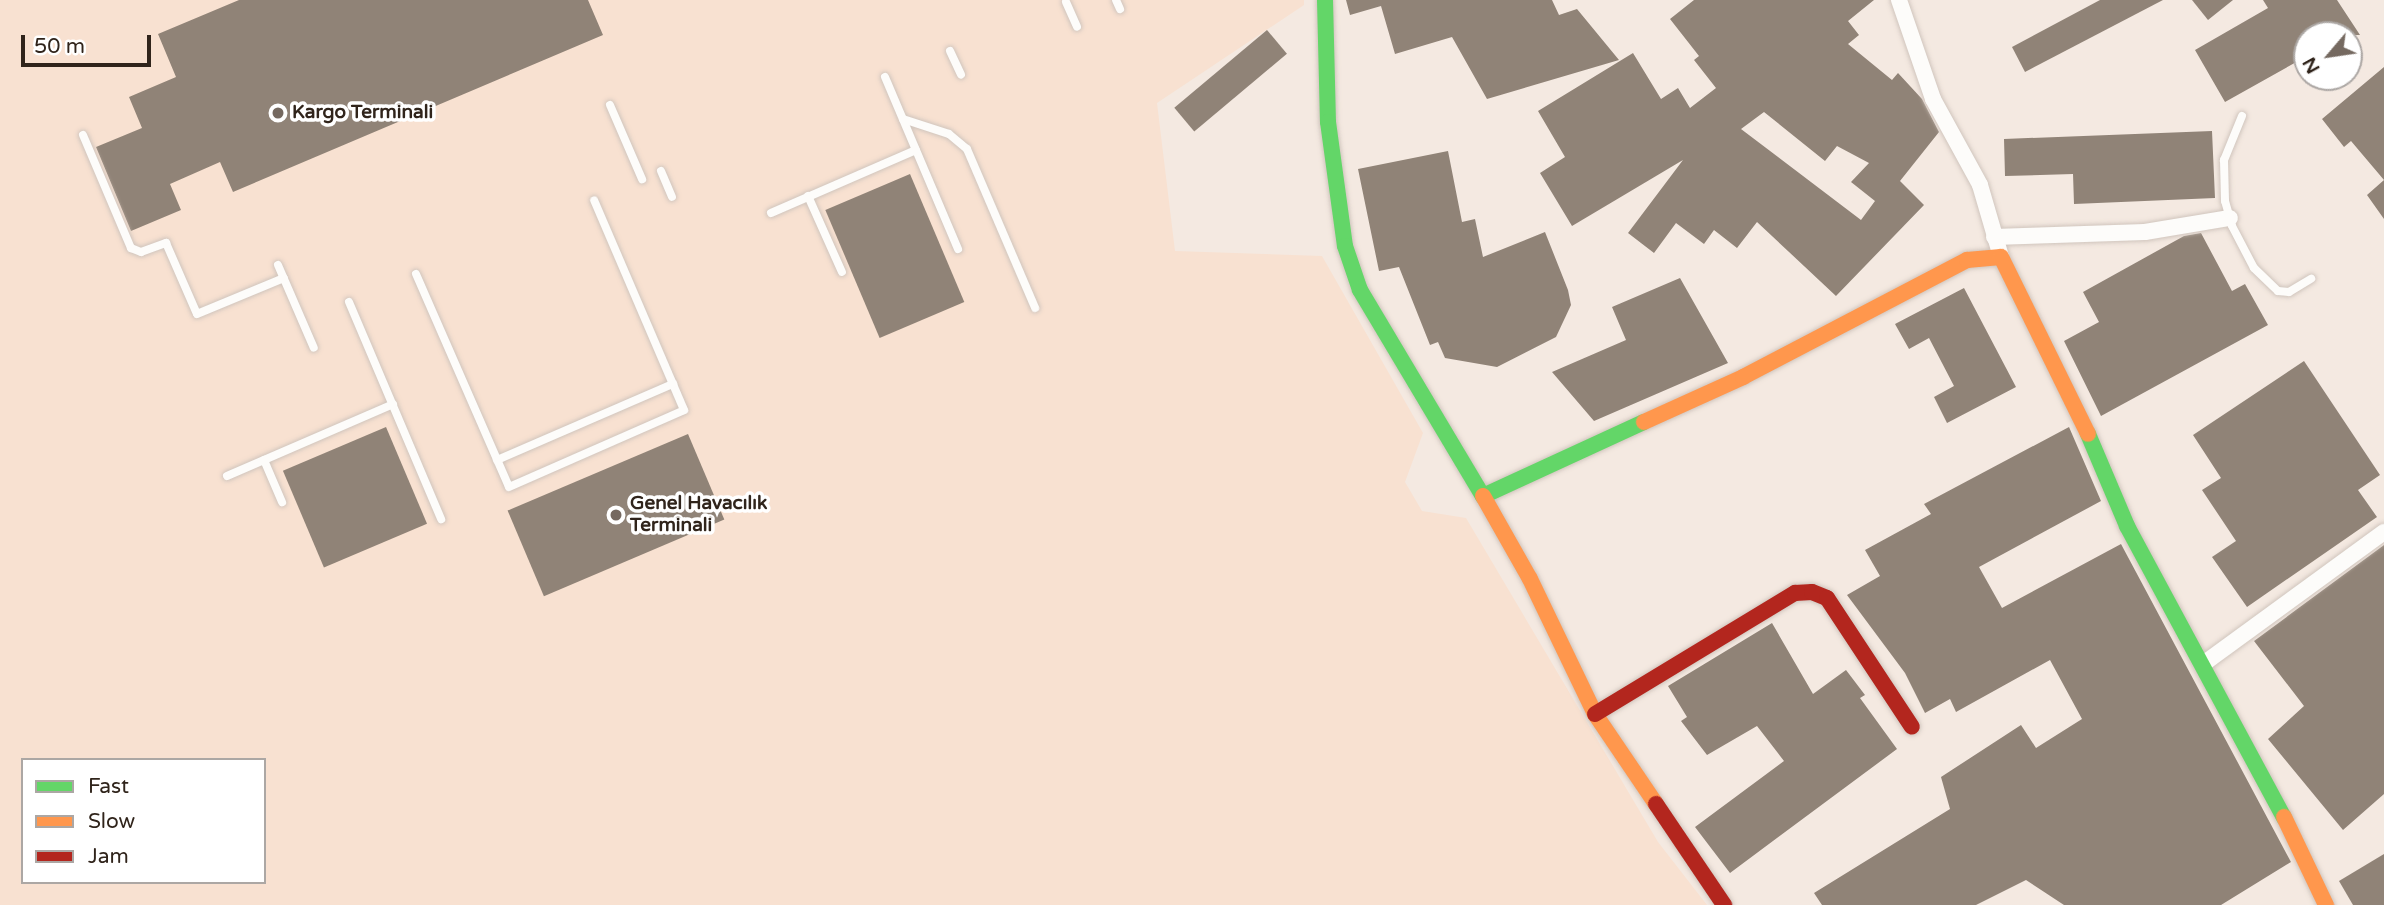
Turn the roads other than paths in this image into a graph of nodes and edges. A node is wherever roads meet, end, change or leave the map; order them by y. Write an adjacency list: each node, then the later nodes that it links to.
1 (1325, 0): 36 (street)
2 (1899, 0): 20 (street)
3 (1066, 2): 4 (lane)
4 (1077, 27)
5 (950, 51): 6 (lane)
6 (961, 75)
7 (885, 78): 10 (lane)
8 (610, 105): 14 (lane)
9 (2242, 116): 19 (lane)
10 (903, 120): 12 (lane); 29 (lane)
11 (83, 135): 26 (lane)
12 (916, 150): 15 (lane); 21 (lane)
13 (661, 171): 16 (lane)
14 (642, 179)
15 (808, 196): 18 (lane); 24 (lane)
16 (672, 197)
17 (594, 200): 31 (lane)
18 (771, 213)
19 (2230, 218): 20 (street); 27 (lane)
20 (1994, 237): 22 (street)
21 (958, 249)
22 (2001, 257): 36 (street); 40 (street)
23 (278, 265): 26 (lane)
24 (842, 272)
25 (416, 274): 34 (lane)
26 (284, 278): 30 (lane)
27 (2311, 279)
28 (349, 302): 32 (lane)
29 (1035, 308)
30 (314, 348)
31 (673, 384): 34 (lane); 34 (lane)
32 (393, 404): 33 (lane); 38 (lane)
33 (264, 460): 35 (lane); 37 (lane)
34 (498, 460)
35 (227, 476)
36 (1483, 496): 41 (street)
37 (282, 502)
38 (441, 519)
39 (2384, 532): 40 (street)
40 (2203, 664): 44 (street)
41 (1595, 714): 42 (street); 43 (street)
42 (1912, 727)
43 (1724, 905)
44 (2326, 905)

